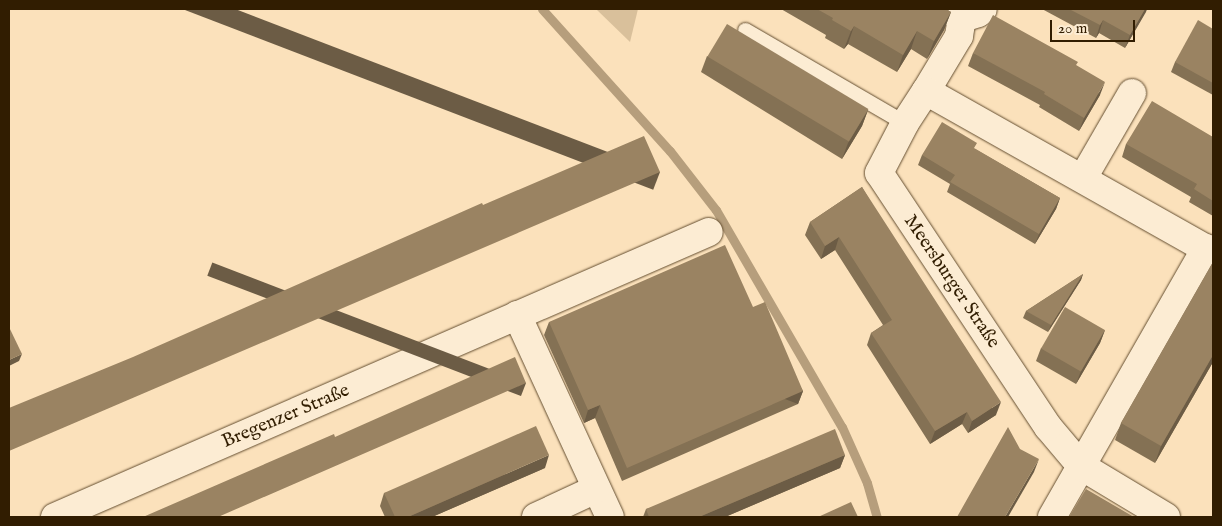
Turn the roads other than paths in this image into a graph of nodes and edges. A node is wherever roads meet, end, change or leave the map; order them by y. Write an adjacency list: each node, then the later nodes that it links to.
1 (964, 12): 3 (street, Meersburger Straße)
2 (746, 30): 5 (lane)
3 (926, 91): 5 (street, Meersburger Straße); 6 (street)
4 (1132, 93): 6 (street)
5 (905, 123): 10 (street, Meersburger Straße)
6 (1083, 178): 8 (street)
7 (709, 232): 9 (street, Bregenzer Straße)
8 (1210, 250): 10 (street)
9 (516, 315): 11 (street); 12 (street, Bregenzer Straße)
10 (1081, 466): 15 (street); 16 (street, Meersburger Straße)
11 (596, 489): 13 (street); 14 (street)
12 (54, 517)
13 (536, 517)
14 (610, 517)
15 (1052, 517)
16 (1166, 517)

